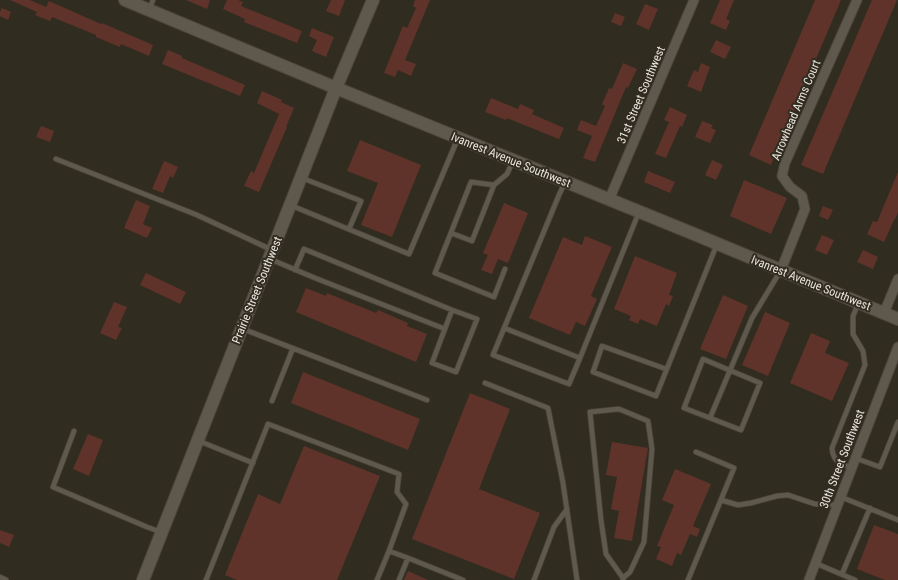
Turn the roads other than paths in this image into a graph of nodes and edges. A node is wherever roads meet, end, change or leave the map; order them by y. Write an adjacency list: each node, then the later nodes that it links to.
1 (125, 0): 5 (street, Ivanrest Avenue Southwest)
2 (373, 0): 6 (street, Prairie Street Southwest)
3 (694, 0): 13 (street, 31st Street Southwest)
4 (857, 0): 22 (street, Arrowhead Arms Court)
5 (151, 5): 6 (street, Ivanrest Avenue Southwest)
6 (336, 88): 7 (street, Ivanrest Avenue Southwest); 10 (street, Prairie Street Southwest)
7 (458, 138): 9 (street, Ivanrest Avenue Southwest); 16 (lane)
8 (56, 159): 19 (lane)
9 (513, 160): 11 (street, Ivanrest Avenue Southwest); 12 (lane)
10 (301, 177): 14 (street, Prairie Street Southwest); 16 (lane)
11 (565, 182): 13 (street, Ivanrest Avenue Southwest); 29 (lane)
12 (494, 185): 17 (lane); 17 (lane)
13 (609, 200): 15 (street, Ivanrest Avenue Southwest)
14 (290, 205): 16 (lane); 19 (street, Prairie Street Southwest)
15 (639, 212): 18 (street, Ivanrest Avenue Southwest); 33 (lane)
16 (349, 230)
17 (451, 233): 20 (lane)
18 (717, 244): 22 (street, Ivanrest Avenue Southwest); 34 (lane)
19 (270, 254): 21 (lane); 28 (street, Prairie Street Southwest)
20 (505, 269)
21 (295, 270): 25 (lane); 30 (lane)
22 (781, 270): 24 (street, Ivanrest Avenue Southwest); 35 (lane)
23 (898, 279): 26 (street)
24 (859, 302): 26 (street, Ivanrest Avenue Southwest); 46 (lane)
25 (452, 310): 30 (lane); 30 (lane)
26 (884, 313): 27 (street, Ivanrest Avenue Southwest)
27 (898, 319)
28 (242, 328): 31 (lane); 42 (street, Prairie Street Southwest)
29 (504, 328): 33 (lane); 33 (lane)
30 (445, 329)
31 (293, 348): 37 (lane); 38 (lane)
32 (897, 352): 44 (street, 30th Street Southwest)
33 (580, 358)
34 (666, 369): 34 (lane)
35 (730, 370): 39 (lane); 39 (lane); 39 (lane)
36 (485, 383): 50 (lane)
37 (427, 400)
38 (272, 401)
39 (710, 418)
40 (898, 422): 44 (lane)
41 (74, 431): 52 (lane)
42 (197, 441): 45 (lane); 52 (street, Prairie Street Southwest)
43 (696, 452): 47 (lane)
44 (855, 458): 46 (street, 30th Street Southwest)
45 (253, 463): 53 (lane); 62 (lane)
46 (852, 468): 48 (street, 30th Street Southwest)
47 (721, 500): 48 (lane); 68 (lane)
48 (839, 501): 49 (lane); 55 (street, 30th Street Southwest)
49 (870, 508): 51 (lane); 56 (lane)
50 (566, 510): 66 (lane); 67 (lane)
51 (898, 520)
52 (162, 532): 61 (street, Prairie Street Southwest)
53 (389, 551): 54 (lane); 63 (lane)
54 (408, 558): 64 (lane); 65 (lane)
55 (815, 563): 56 (lane); 69 (street, 30th Street Southwest)
56 (842, 574): 59 (lane)
57 (0, 578): 60 (lane)
58 (623, 579): 58 (lane)
59 (852, 579)
60 (6, 580)
61 (143, 580)
62 (206, 580)
63 (377, 580)
64 (399, 580)
65 (463, 580)
66 (534, 580)
67 (577, 580)
68 (688, 580)
69 (809, 580)

